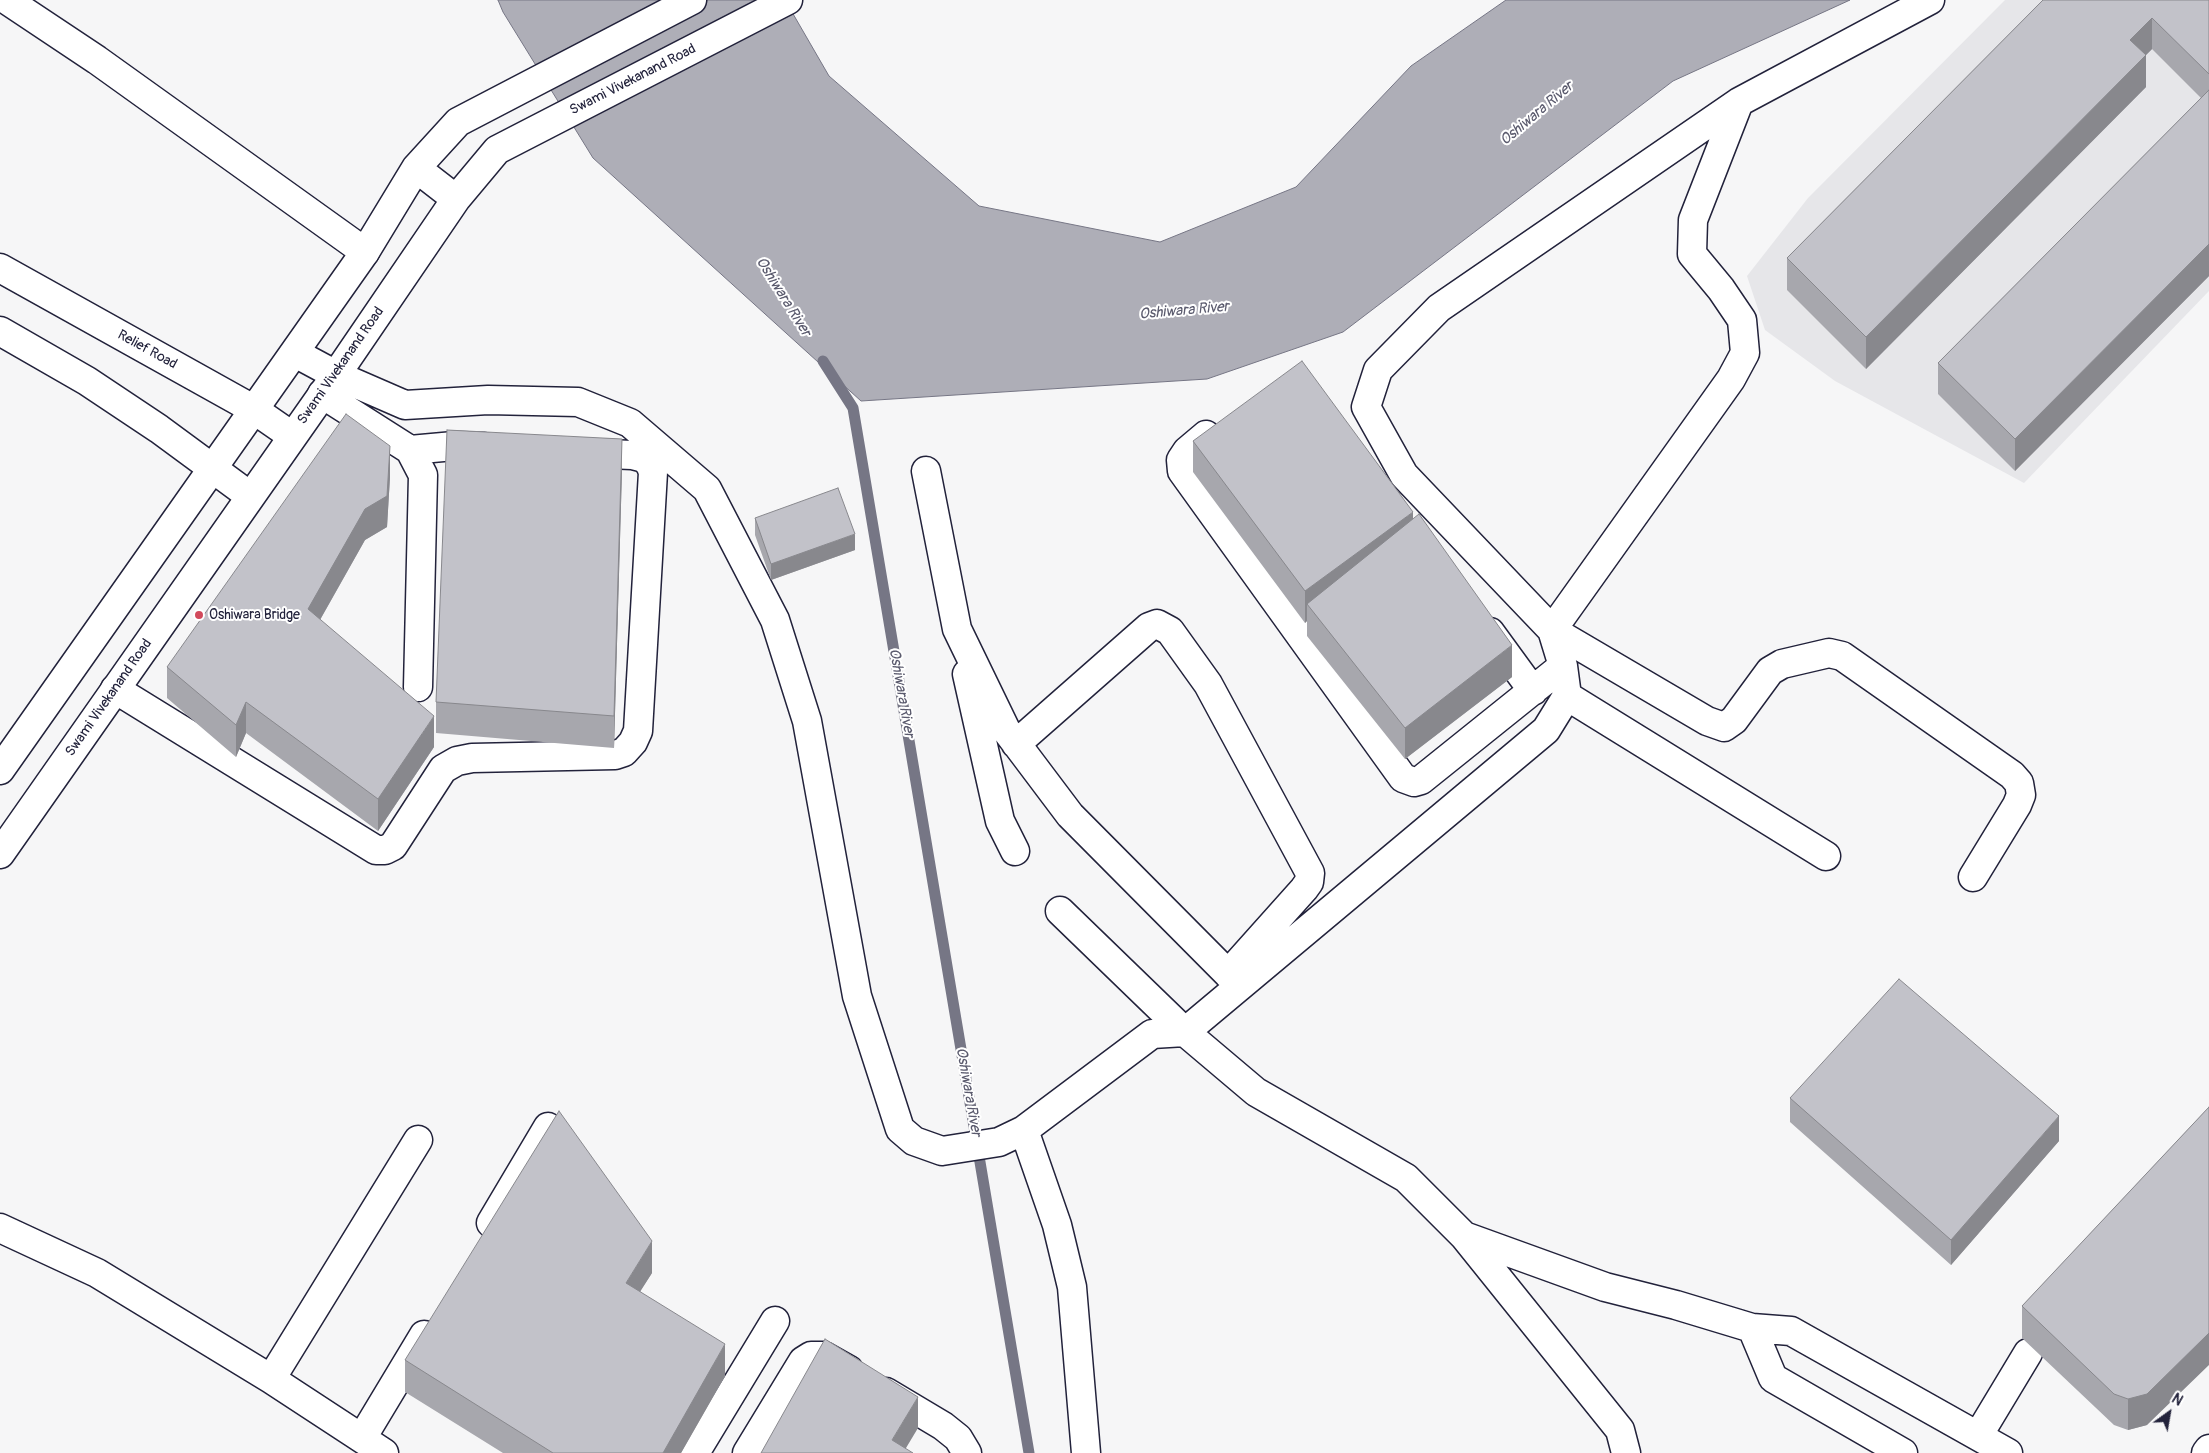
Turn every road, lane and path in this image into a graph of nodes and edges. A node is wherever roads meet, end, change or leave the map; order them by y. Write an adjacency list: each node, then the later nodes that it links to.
1 (7, 0): 8 (street)
2 (692, 0): 6 (street)
3 (788, 0): 7 (street, Swami Vivekanand Road)
4 (1930, 0): 5 (street)
5 (1738, 102): 24 (street); 24 (street)
6 (416, 168): 7 (street); 8 (street)
7 (456, 199): 12 (street, Swami Vivekanand Road)
8 (364, 252): 11 (street)
9 (0, 268): 13 (street, Relief Road)
10 (0, 331): 19 (street)
11 (295, 353): 12 (street); 13 (street)
12 (329, 384): 14 (street, Swami Vivekanand Road); 17 (street); 40 (street)
13 (252, 409): 14 (street, Relief Road); 19 (street)
14 (292, 436): 21 (street, Swami Vivekanand Road)
15 (1206, 436): 28 (street)
16 (513, 449): 17 (street)
17 (410, 450): 26 (street)
18 (563, 452): 27 (street)
19 (212, 468): 21 (street); 31 (street)
20 (926, 471): 23 (street)
21 (250, 496): 27 (street, Swami Vivekanand Road)
22 (1475, 611): 28 (street)
23 (957, 629): 30 (street); 32 (street)
24 (1552, 630): 25 (street); 35 (street)
25 (1563, 666): 28 (street); 29 (street)
26 (418, 687)
27 (115, 689): 33 (street, Swami Vivekanand Road)
28 (1533, 691)
29 (1567, 696): 34 (street); 37 (street)
30 (1016, 744): 37 (street); 37 (street)
31 (0, 770)
32 (1015, 851)
33 (0, 854)
34 (1826, 856)
35 (1973, 877)
36 (1060, 911): 38 (street)
37 (1234, 980): 38 (street)
38 (1185, 1032): 40 (street); 43 (street)
39 (548, 1127): 44 (street)
40 (1024, 1130): 56 (street)
41 (418, 1140): 49 (street)
42 (0, 1228): 49 (street)
43 (1464, 1236): 47 (street); 57 (street)
44 (477, 1245)
45 (437, 1312): 51 (street)
46 (775, 1321): 53 (street)
47 (1752, 1328): 50 (street); 58 (street)
48 (2028, 1353): 50 (street)
49 (271, 1379): 51 (street)
50 (1978, 1436): 59 (street)
51 (373, 1446)
52 (2209, 1449): 60 (street)
53 (694, 1453)
54 (747, 1453): 55 (street)
55 (967, 1453)
56 (1086, 1453)
57 (1626, 1453)
58 (1903, 1453)
59 (2008, 1453)
60 (2206, 1453)

